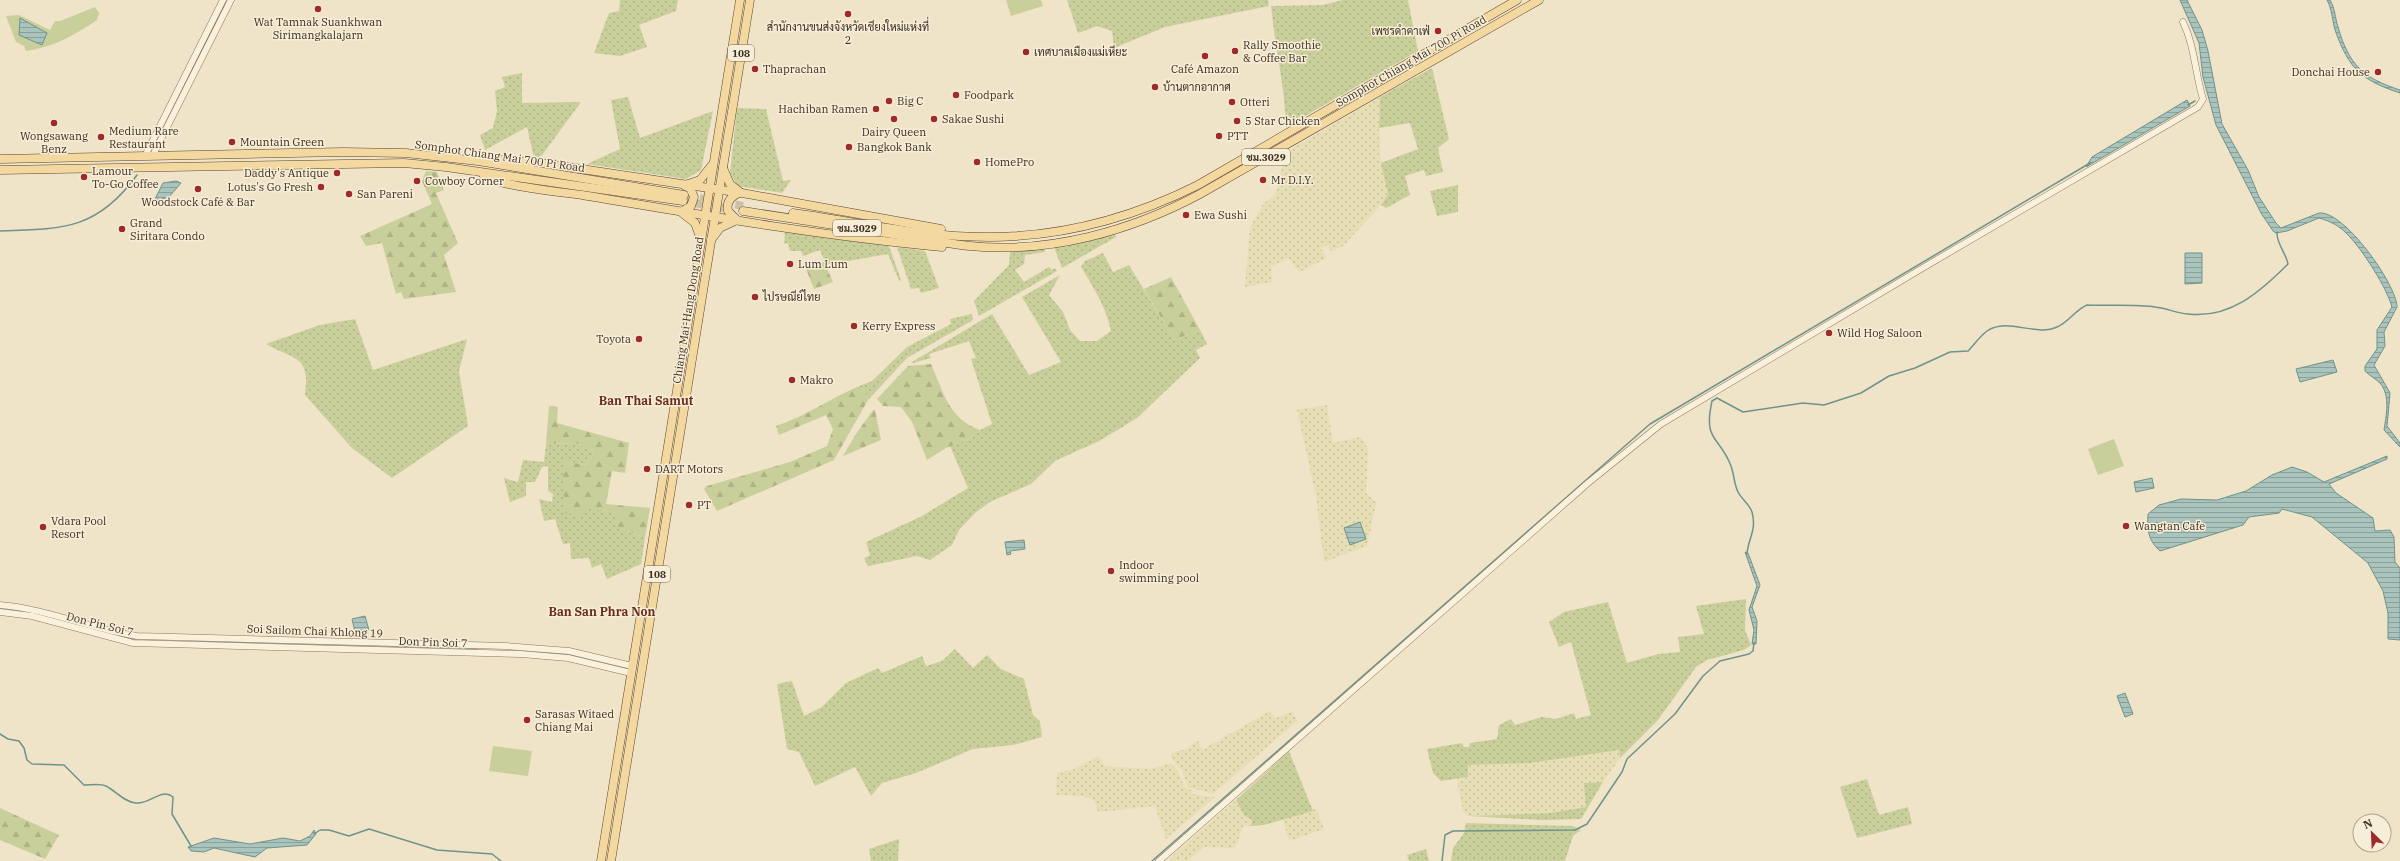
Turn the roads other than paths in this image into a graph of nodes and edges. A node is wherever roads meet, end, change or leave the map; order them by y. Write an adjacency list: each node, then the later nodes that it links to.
1 (223, 0): 7 (street)
2 (231, 0): 7 (street)
3 (740, 0): 12 (main road, Chiang Mai-Hang Dong Road / 108)
4 (750, 0): 13 (main road, Chiang Mai-Hang Dong Road / 108)
5 (1517, 0): 24 (main road, Somphot Chiang Mai 700 Pi Road / ชม.3029)
6 (1539, 0): 27 (main road, Somphot Chiang Mai 700 Pi Road / ชม.3029)
7 (223, 8): 9 (street)
8 (2183, 22): 34 (street)
9 (149, 156): 10 (main road, Somphot Chiang Mai 700 Pi Road); 11 (main road, Somphot Chiang Mai 700 Pi Road)
10 (0, 159)
11 (478, 161): 15 (main road, Somphot Chiang Mai 700 Pi Road); 16 (main road)
12 (713, 162): 16 (main road); 17 (main road, Chiang Mai-Hang Dong Road / 108)
13 (722, 167): 18 (main road, Chiang Mai-Hang Dong Road / 108); 19 (main road)
14 (0, 170): 15 (main road, Somphot Chiang Mai 700 Pi Road)
15 (477, 171): 20 (main road)
16 (683, 184): 17 (main road); 20 (main road)
17 (709, 189): 18 (main road); 21 (main road, Chiang Mai-Hang Dong Road / 108)
18 (718, 191): 19 (main road); 22 (main road, Chiang Mai-Hang Dong Road / 108)
19 (741, 193): 23 (main road); 24 (main road)
20 (679, 210): 21 (main road); 25 (main road)
21 (705, 214): 22 (main road); 25 (main road, Chiang Mai-Hang Dong Road / 108)
22 (714, 215): 23 (main road); 26 (main road, Chiang Mai-Hang Dong Road / 108)
23 (738, 220): 26 (main road); 27 (main road)
24 (967, 236): 27 (main road, Somphot Chiang Mai 700 Pi Road / ชม.3029)
25 (701, 239): 31 (main road, Chiang Mai-Hang Dong Road / 108)
26 (710, 241): 33 (main road, Chiang Mai-Hang Dong Road / 108)
27 (971, 246)
28 (0, 605): 29 (street)
29 (21, 611): 30 (street); 31 (street, Don Pin Soi 7)
30 (0, 612)
31 (631, 670): 32 (main road, Chiang Mai-Hang Dong Road / 108)
32 (601, 861)
33 (611, 861)
34 (1159, 861)

